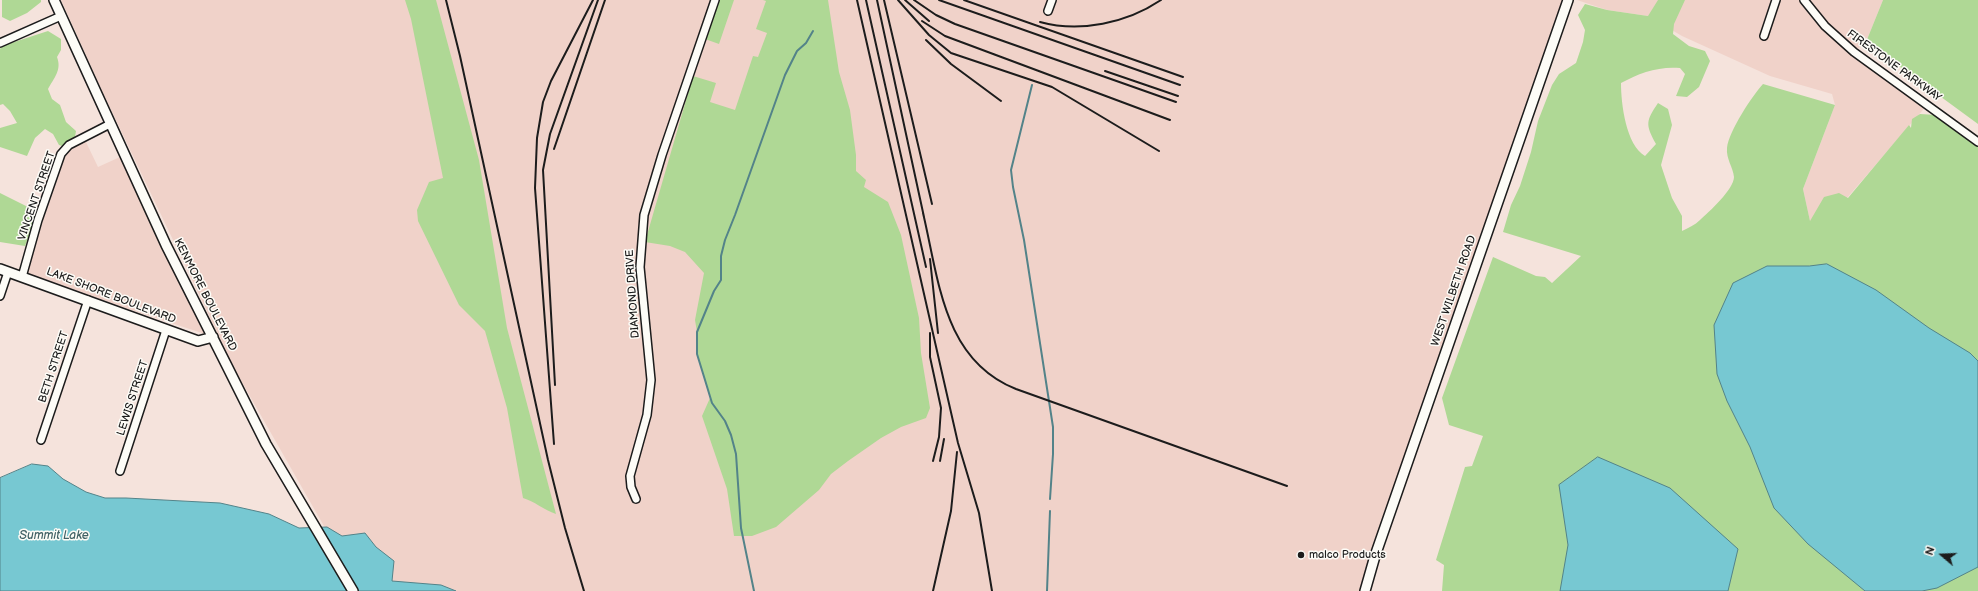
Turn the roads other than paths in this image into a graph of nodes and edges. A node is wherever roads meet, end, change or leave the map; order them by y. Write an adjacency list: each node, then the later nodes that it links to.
1 (54, 0): 8 (main road, KENMORE BOULEVARD)
2 (715, 0): 21 (street, DIAMOND DRIVE)
3 (1052, 0): 7 (street)
4 (1568, 0): 23 (main road, WEST WILBETH ROAD)
5 (1776, 0): 9 (street)
6 (1804, 0): 12 (street, FIRESTONE PARKWAY)
7 (1048, 11)
8 (61, 16): 10 (street); 11 (main road, KENMORE BOULEVARD)
9 (1764, 36)
10 (0, 44)
11 (110, 124): 14 (street, VINCENT STREET); 18 (main road, KENMORE BOULEVARD)
12 (1978, 142)
13 (4, 270): 14 (main road, LAKE SHORE BOULEVARD); 15 (street)
14 (22, 276): 16 (main road, LAKE SHORE BOULEVARD)
15 (0, 296)
16 (88, 300): 17 (main road, LAKE SHORE BOULEVARD); 19 (street, BETH STREET)
17 (166, 330): 18 (main road, LAKE SHORE BOULEVARD); 20 (street, LEWIS STREET)
18 (213, 337): 22 (main road, KENMORE BOULEVARD)
19 (41, 440)
20 (120, 471)
21 (636, 499)
22 (353, 591)
23 (1365, 591)

